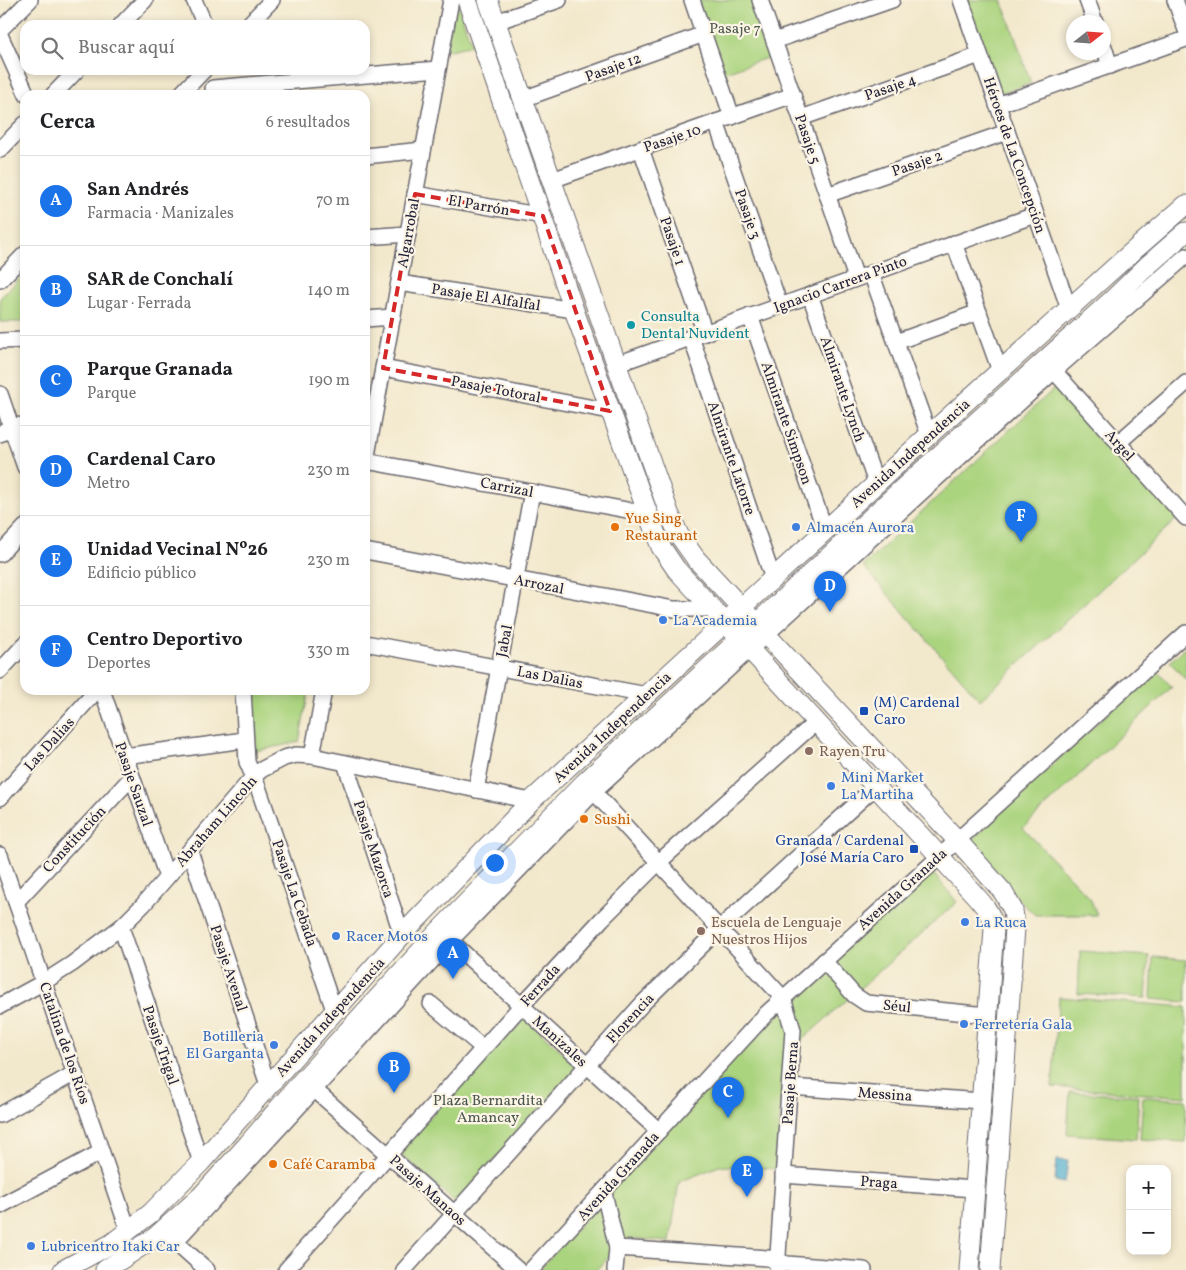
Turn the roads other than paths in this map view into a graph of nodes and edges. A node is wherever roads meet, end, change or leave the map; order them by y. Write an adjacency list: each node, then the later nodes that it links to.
1 (30, 0): 20 (street)
2 (146, 0): 16 (street)
3 (194, 0): 17 (street)
4 (272, 0): 18 (street)
5 (451, 0): 29 (street, Algarrobal)
6 (467, 0): 55 (main road)
7 (488, 0): 19 (main road)
8 (559, 0): 19 (street)
9 (692, 0): 22 (street)
10 (760, 0): 25 (street, Pasaje 5)
11 (892, 0): 25 (street)
12 (960, 0): 26 (street, Héroes de La Concepción)
13 (1087, 0): 15 (street)
14 (1176, 0): 21 (street)
15 (1092, 15)
16 (126, 20)
17 (203, 20)
18 (253, 20)
19 (496, 22): 39 (main road)
20 (0, 30)
21 (1186, 30)
22 (704, 34): 39 (street, Pasaje 12); 41 (street)
23 (0, 35): 33 (street)
24 (1186, 39): 28 (street)
25 (774, 41): 38 (street, Pasaje 5)
26 (980, 55): 40 (street, Héroes de La Concepción); 42 (street, Pasaje 4)
27 (1108, 60): 28 (street)
28 (1110, 66): 40 (street)
29 (438, 69): 37 (street); 48 (street, Algarrobal)
30 (72, 75): 34 (street)
31 (199, 75): 35 (street)
32 (208, 75): 36 (street)
33 (25, 90)
34 (58, 90)
35 (185, 90)
36 (213, 90)
37 (233, 90)
38 (793, 96): 41 (street, Pasaje 10); 42 (street, Pasaje 5)
39 (523, 99): 50 (main road)
40 (997, 105): 45 (street, Héroes de La Concepción)
41 (732, 117): 43 (street, Pasaje 10)
42 (801, 118): 52 (street, Pasaje 5)
43 (716, 122): 46 (street, Pasaje 10); 67 (street, Pasaje 3)
44 (20, 129): 47 (street)
45 (1007, 132): 52 (street, Pasaje 2); 54 (street, Héroes de La Concepción)
46 (641, 149): 50 (street, Pasaje 10); 74 (street, Pasaje 1)
47 (0, 150)
48 (423, 150): 49 (street); 51 (street, Algarrobal)
49 (370, 155)
50 (552, 180): 78 (main road)
51 (415, 194): 55 (street, El Parrón); 57 (street, Algarrobal)
52 (827, 195): 63 (street, Pasaje 5)
53 (1186, 205): 68 (main road, Avenida Independencia)
54 (1035, 214): 59 (street, Ignacio Carrera Pinto); 68 (street, Héroes de La Concepción)
55 (542, 216): 69 (main road)
56 (1186, 232): 104 (main road, Avenida Independencia)
57 (408, 234): 58 (street); 65 (street, Algarrobal)
58 (370, 237)
59 (954, 243): 62 (street, Ignacio Carrera Pinto); 70 (street)
60 (1186, 256): 81 (street, Avenida Independencia)
61 (20, 259): 64 (street)
62 (871, 273): 63 (street, Ignacio Carrera Pinto); 77 (street)
63 (856, 278): 66 (street, Ignacio Carrera Pinto)
64 (0, 280)
65 (399, 283): 69 (street, Pasaje El Alfalfal); 71 (street, Algarrobal)
66 (810, 295): 67 (street, Ignacio Carrera Pinto); 92 (street, Almirante Lynch)
67 (780, 306): 72 (street, Ignacio Carrera Pinto)
68 (1069, 309): 80 (main road, Avenida Independencia)
69 (574, 310): 85 (main road)
70 (979, 312): 77 (street); 80 (street)
71 (393, 316): 73 (street); 79 (street, Algarrobal)
72 (750, 316): 74 (street, Ignacio Carrera Pinto); 96 (street, Almirante Simpson)
73 (370, 319)
74 (698, 335): 78 (street, Ignacio Carrera Pinto); 101 (street, Almirante Latorre)
75 (20, 340): 76 (street)
76 (0, 341)
77 (896, 342): 88 (street)
78 (617, 364): 102 (main road)
79 (383, 368): 84 (street, Algarrobal); 85 (street, Pasaje Totoral)
80 (1000, 371): 88 (main road, Avenida Independencia)
81 (1054, 372): 89 (street, Argel); 104 (street, Avenida Independencia)
82 (1186, 383): 89 (street)
83 (0, 394): 87 (street)
84 (371, 399): 86 (street, Algarrobal)
85 (610, 411): 95 (main road)
86 (370, 412)
87 (12, 428): 90 (street)
88 (929, 435): 92 (main road, Avenida Independencia)
89 (1118, 443): 94 (street, Argel)
90 (20, 452)
91 (370, 465): 93 (street, Carrizal)
92 (876, 484): 96 (main road, Avenida Independencia)
93 (532, 492): 95 (street, Carrizal); 100 (street, Jabal)
94 (1184, 511)
95 (648, 514): 103 (main road)
96 (825, 530): 101 (main road, Avenida Independencia)
97 (20, 532): 99 (street)
98 (370, 552): 100 (street, Arrozal)
99 (0, 554)
100 (515, 579): 103 (street, Arrozal); 109 (street, Jabal)
101 (773, 579): 102 (main road, Avenida Independencia)
102 (741, 608): 103 (main road, Avenida Independencia); 104 (main road)
103 (719, 616): 107 (main road); 115 (main road, Avenida Independencia)
104 (761, 629): 107 (main road, Avenida Independencia); 116 (main road)
105 (1186, 632): 130 (street, Avenida Granada)
106 (370, 644): 109 (street, Las Dalias)
107 (745, 644): 117 (main road); 127 (street, Avenida Independencia); 140 (main road, Avenida Independencia)
108 (20, 649): 110 (street)
109 (499, 667): 115 (street, Las Dalias); 126 (street, Jabal)
110 (0, 671)
111 (93, 695): 128 (street, Las Dalias)
112 (104, 695): 120 (street, Pasaje Sauzal)
113 (243, 695): 119 (street, Pasaje La Cebada)
114 (323, 695): 121 (street)
115 (647, 695): 129 (main road, Avenida Independencia)
116 (846, 721): 118 (main road); 130 (main road)
117 (816, 722): 118 (main road); 134 (street, Ferrada)
118 (830, 737): 125 (main road)
119 (245, 740): 120 (street); 124 (street, Pasaje La Cebada)
120 (124, 756): 123 (street, Pasaje Sauzal)
121 (312, 756): 122 (street, Abraham Lincoln); 124 (street, Abraham Lincoln)
122 (345, 763): 126 (street, Abraham Lincoln); 139 (street, Pasaje Mazorca)
123 (132, 777): 135 (street, Pasaje Sauzal); 136 (street, Constitución)
124 (253, 777): 131 (street, Abraham Lincoln); 147 (street, Pasaje La Cebada)
125 (876, 786): 133 (main road); 138 (street, Florencia)
126 (476, 790): 129 (street, Abraham Lincoln)
127 (594, 792): 134 (street, Pasaje Berna); 140 (street, Avenida Independencia)
128 (0, 798)
129 (531, 802): 139 (main road, Avenida Independencia)
130 (957, 840): 133 (street, Avenida Granada); 180 (main road)
131 (190, 851): 135 (street, Abraham Lincoln); 152 (street, Pasaje Avenal)
132 (0, 854): 136 (street, Catalina de los Ríos)
133 (939, 855): 141 (street, Avenida Granada); 148 (main road)
134 (659, 862): 138 (street, Pasaje Berna); 146 (street, Ferrada)
135 (167, 877): 137 (street, Abraham Lincoln)
136 (10, 897): 142 (street, Catalina de los Ríos)
137 (121, 927): 142 (street, Abraham Lincoln); 160 (street, Pasaje Trigal)
138 (720, 928): 143 (street, Pasaje Berna); 150 (street, Florencia)
139 (402, 935): 147 (main road, Avenida Independencia)
140 (445, 936): 146 (street, Manizales); 154 (street, Avenida Independencia); 167 (main road, Avenida Independencia)
141 (824, 960): 143 (street, Avenida Granada); 148 (street, Séul)
142 (44, 982): 145 (street, Abraham Lincoln); 151 (street, Catalina de los Ríos)
143 (783, 998): 153 (street, Pasaje Berna); 157 (street, Avenida Granada)
144 (431, 1004): 149 (street)
145 (0, 1006)
146 (521, 1006): 149 (street, Ferrada); 150 (street, Manizales)
147 (334, 1010): 152 (main road, Avenida Independencia)
148 (987, 1015): 155 (main road)
149 (483, 1048): 159 (street, Ferrada)
150 (586, 1066): 157 (street, Manizales); 165 (street, Florencia)
151 (75, 1073): 156 (street); 158 (street, Catalina de los Ríos)
152 (268, 1085): 160 (main road, Avenida Independencia)
153 (790, 1087): 155 (street, Messina); 161 (street, Pasaje Berna)
154 (315, 1090): 159 (street, Pasaje Manaos); 167 (street, Avenida Independencia)
155 (981, 1101): 162 (main road)
156 (0, 1115)
157 (659, 1131): 163 (street, Avenida Granada)
158 (101, 1152): 164 (street); 166 (street, Catalina de los Ríos)
159 (388, 1155): 165 (street, Pasaje Manaos); 173 (street, Ferrada)
160 (201, 1162): 166 (main road, Avenida Independencia)
161 (783, 1175): 162 (street, Praga); 169 (street, Pasaje Berna)
162 (974, 1189): 179 (main road)
163 (604, 1193): 168 (street); 176 (street, Avenida Granada)
164 (0, 1206)
165 (454, 1214): 174 (street, Florencia); 175 (street, Pasaje Manaos)
166 (128, 1232): 170 (main road, Avenida Independencia)
167 (169, 1236): 171 (main road, Avenida Independencia); 172 (street)
168 (617, 1248): 169 (street); 177 (street)
169 (777, 1266): 178 (street)
170 (63, 1270)
171 (106, 1270)
172 (207, 1270)
173 (286, 1270)
174 (404, 1270)
175 (518, 1270)
176 (531, 1270)
177 (615, 1270)
178 (864, 1270)
179 (969, 1270)
180 (990, 1270)

